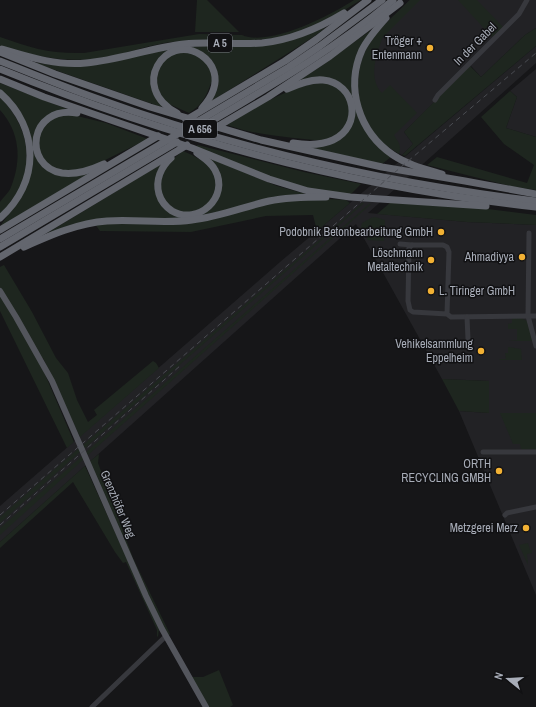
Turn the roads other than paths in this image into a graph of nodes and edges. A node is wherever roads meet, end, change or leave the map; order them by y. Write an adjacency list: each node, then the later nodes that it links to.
1 (367, 0): 6 (highway, A 5); 15 (highway)
2 (382, 0): 30 (highway, A 656)
3 (393, 0): 33 (highway, A 656)
4 (527, 0): 13 (street, In der Gabel)
5 (402, 2): 12 (highway); 21 (highway)
6 (0, 48)
7 (0, 52): 14 (highway)
8 (0, 61): 24 (highway)
9 (0, 69): 25 (highway)
10 (0, 79): 16 (highway)
11 (0, 93): 27 (highway)
12 (268, 97): 17 (highway); 18 (highway)
13 (435, 100)
14 (182, 116): 15 (highway); 15 (highway, A 656)
15 (194, 117): 17 (highway); 20 (highway)
16 (102, 118): 18 (highway); 20 (highway)
17 (261, 140): 21 (highway)
18 (181, 147): 19 (highway, A 656); 19 (highway, A 656); 34 (highway)
19 (191, 149): 23 (highway)
20 (130, 153): 28 (highway)
21 (465, 181): 22 (highway)
22 (536, 194)
23 (348, 196): 25 (highway); 34 (highway)
24 (536, 201)
25 (518, 206): 26 (highway)
26 (536, 207)
27 (0, 218)
28 (0, 230)
29 (529, 233): 37 (street)
30 (0, 239)
31 (400, 244): 32 (street)
32 (412, 245): 36 (street); 36 (street)
33 (0, 247)
34 (1, 256)
35 (0, 291): 46 (main road, Grenzhöfer Weg)
36 (447, 314): 39 (street)
37 (528, 316): 38 (street); 39 (street); 41 (street)
38 (536, 316)
39 (467, 317): 40 (street)
40 (468, 338)
41 (536, 346)
42 (483, 452): 43 (street)
43 (536, 452)
44 (536, 507): 45 (street)
45 (505, 515)
46 (166, 636): 47 (street); 48 (main road, Grenzhöfer Weg)
47 (92, 707)
48 (206, 707)

